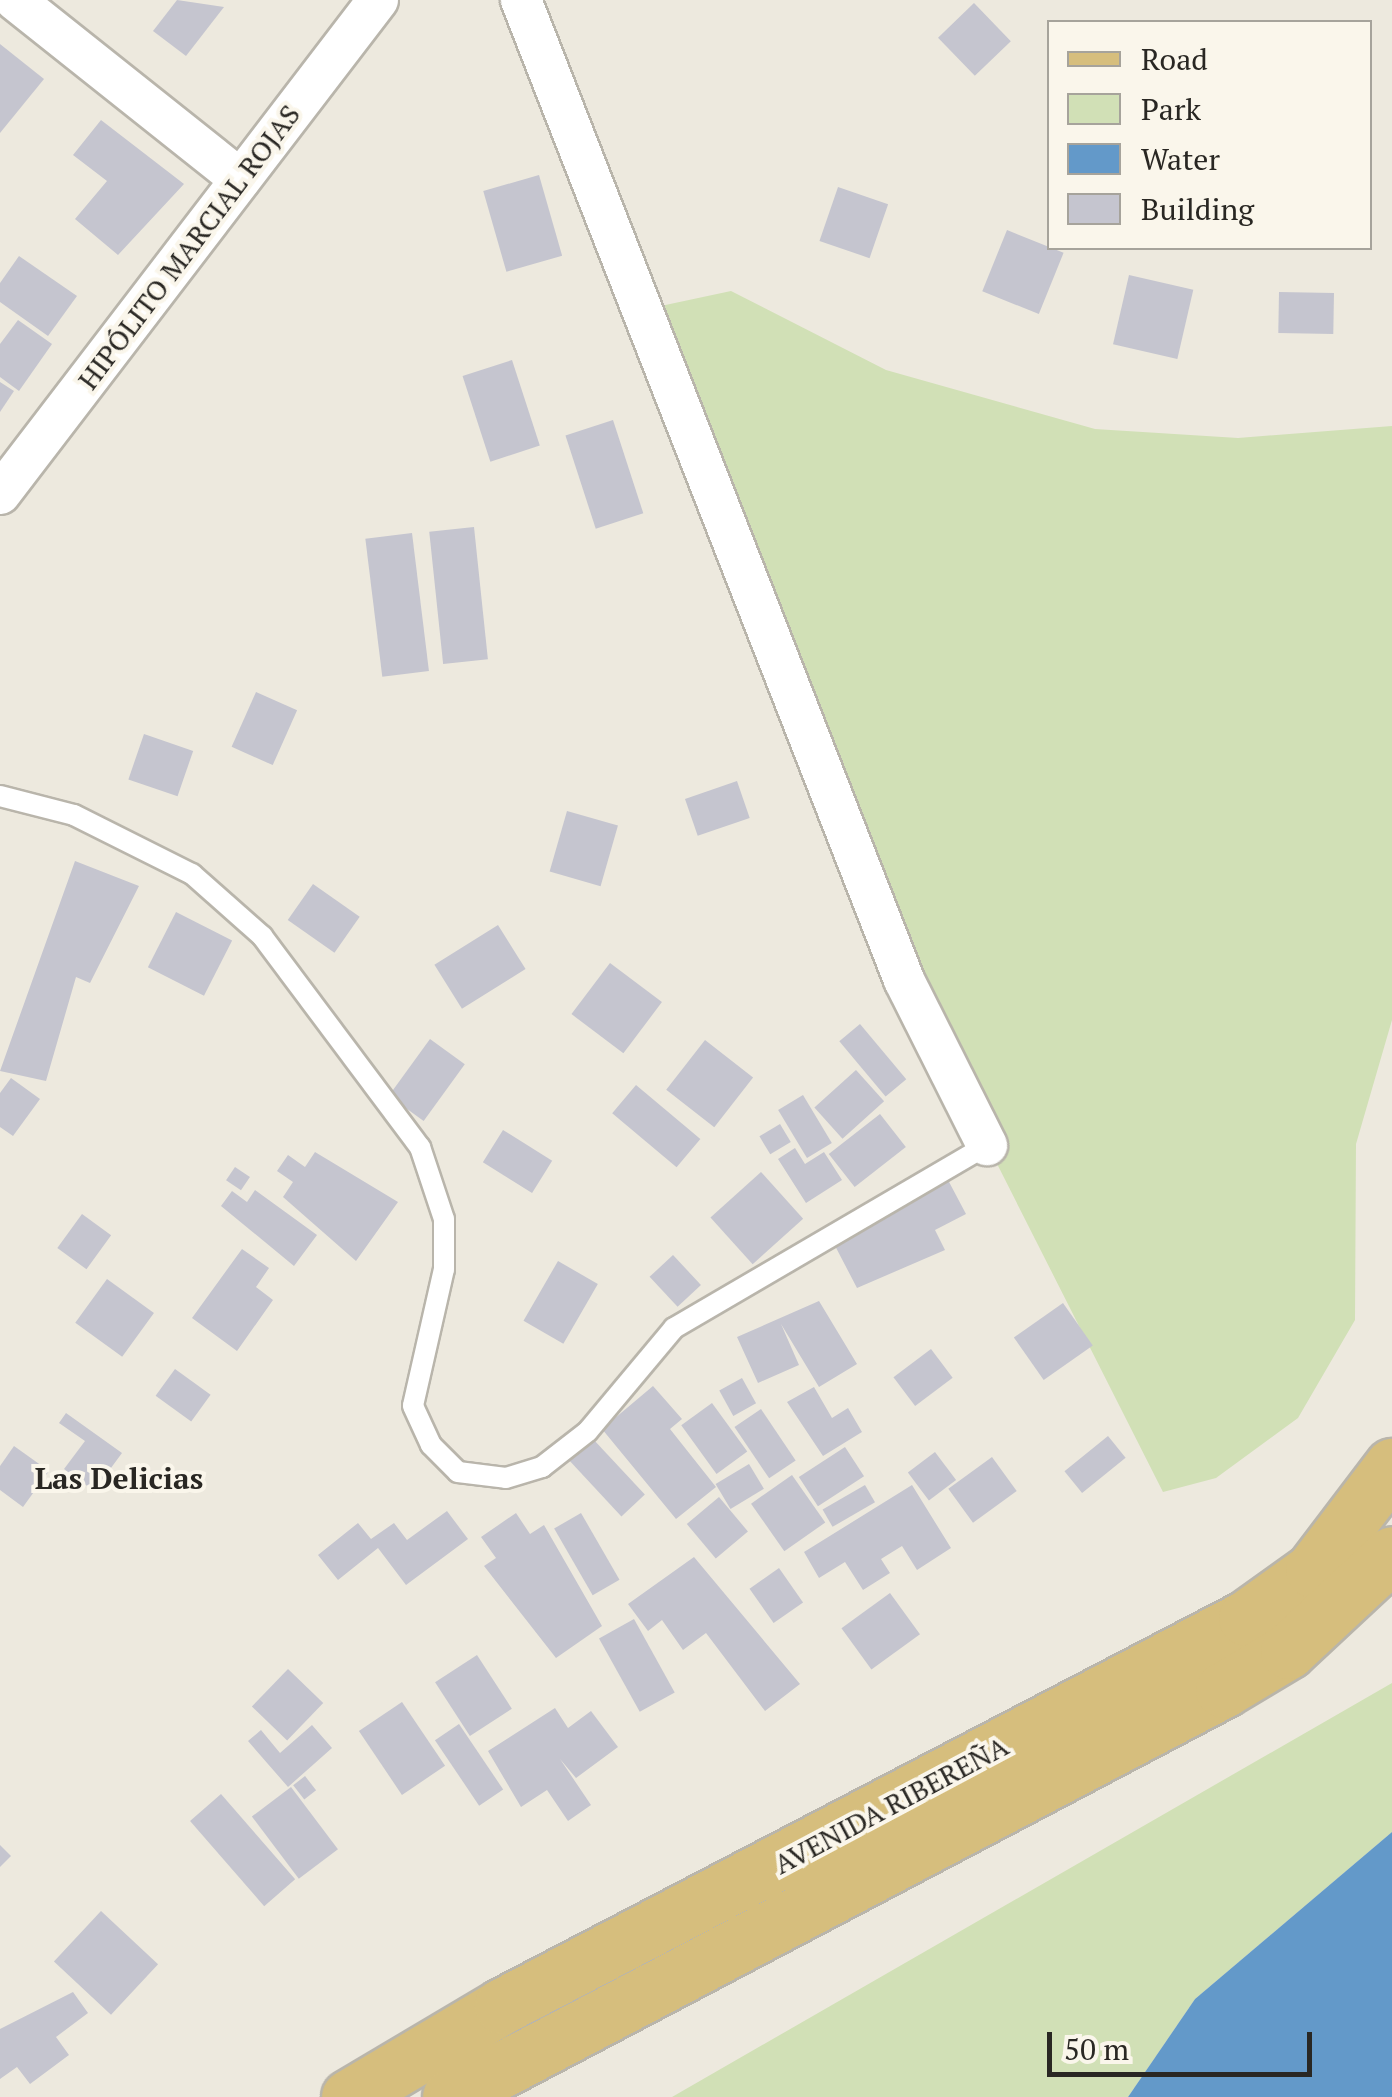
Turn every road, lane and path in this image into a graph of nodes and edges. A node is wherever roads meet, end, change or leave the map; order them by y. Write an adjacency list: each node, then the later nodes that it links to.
1 (15, 0): 4 (street)
2 (521, 0): 7 (street)
3 (365, 8): 4 (street, HIPÓLITO MARCIAL ROJAS)
4 (240, 179): 5 (street, HIPÓLITO MARCIAL ROJAS)
5 (0, 494)
6 (0, 796): 7 (lane)
7 (987, 1145)
8 (1392, 1466): 10 (main road, AVENIDA RIBEREÑA)
9 (1392, 1554): 11 (main road, AVENIDA RIBEREÑA)
10 (349, 2097)
11 (450, 2097)

